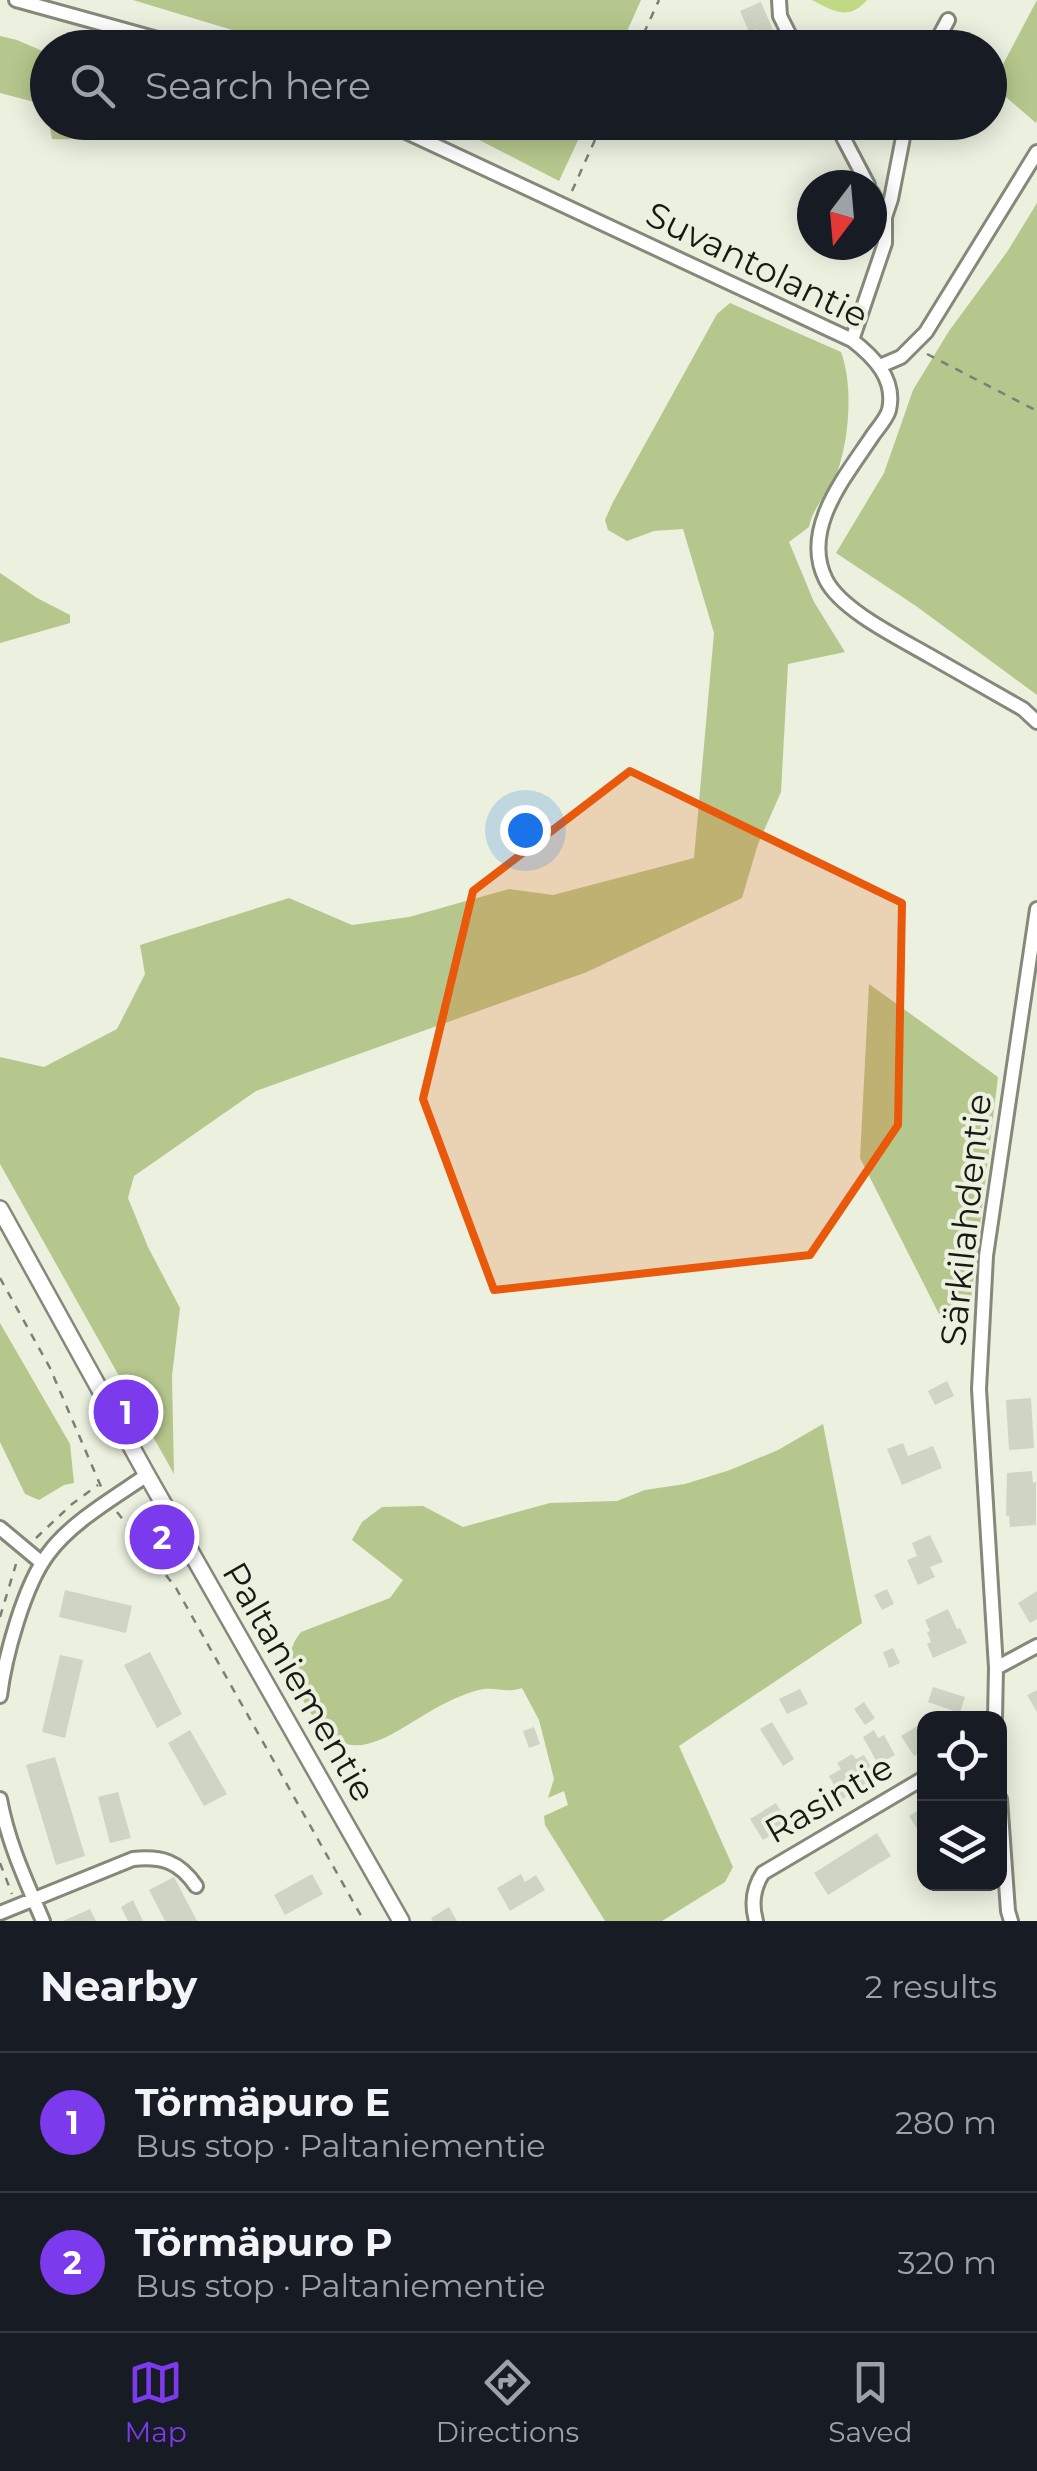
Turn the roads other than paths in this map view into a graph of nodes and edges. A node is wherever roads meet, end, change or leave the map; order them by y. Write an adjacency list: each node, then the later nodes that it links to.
1 (16, 0): 4 (street)
2 (779, 0): 5 (street)
3 (948, 20): 6 (street)
4 (125, 30)
5 (787, 30)
6 (943, 30)
7 (424, 140): 14 (street, Suvantolantie)
8 (844, 140): 11 (street)
9 (902, 140): 12 (street)
10 (1037, 152): 15 (street, Suvantolantie)
11 (860, 170)
12 (887, 208)
13 (879, 260): 14 (street)
14 (852, 340): 15 (street, Suvantolantie)
15 (880, 366): 16 (street, Suvantolantie)
16 (1037, 722)
17 (1037, 909): 23 (street, Särkilahdentie)
18 (0, 1209): 19 (street, Paltaniementie)
19 (146, 1476): 21 (street); 33 (street, Paltaniementie)
20 (0, 1528): 21 (street)
21 (42, 1563): 24 (street)
22 (1037, 1646): 23 (street)
23 (996, 1668): 25 (street, Särkilahdentie)
24 (0, 1696)
25 (995, 1711)
26 (917, 1782): 34 (street, Rasintie)
27 (0, 1800): 30 (street)
28 (1000, 1801): 35 (street)
29 (196, 1886): 30 (street)
30 (34, 1901): 31 (street); 32 (street)
31 (0, 1914)
32 (43, 1921)
33 (400, 1921)
34 (756, 1921)
35 (1012, 1921)

